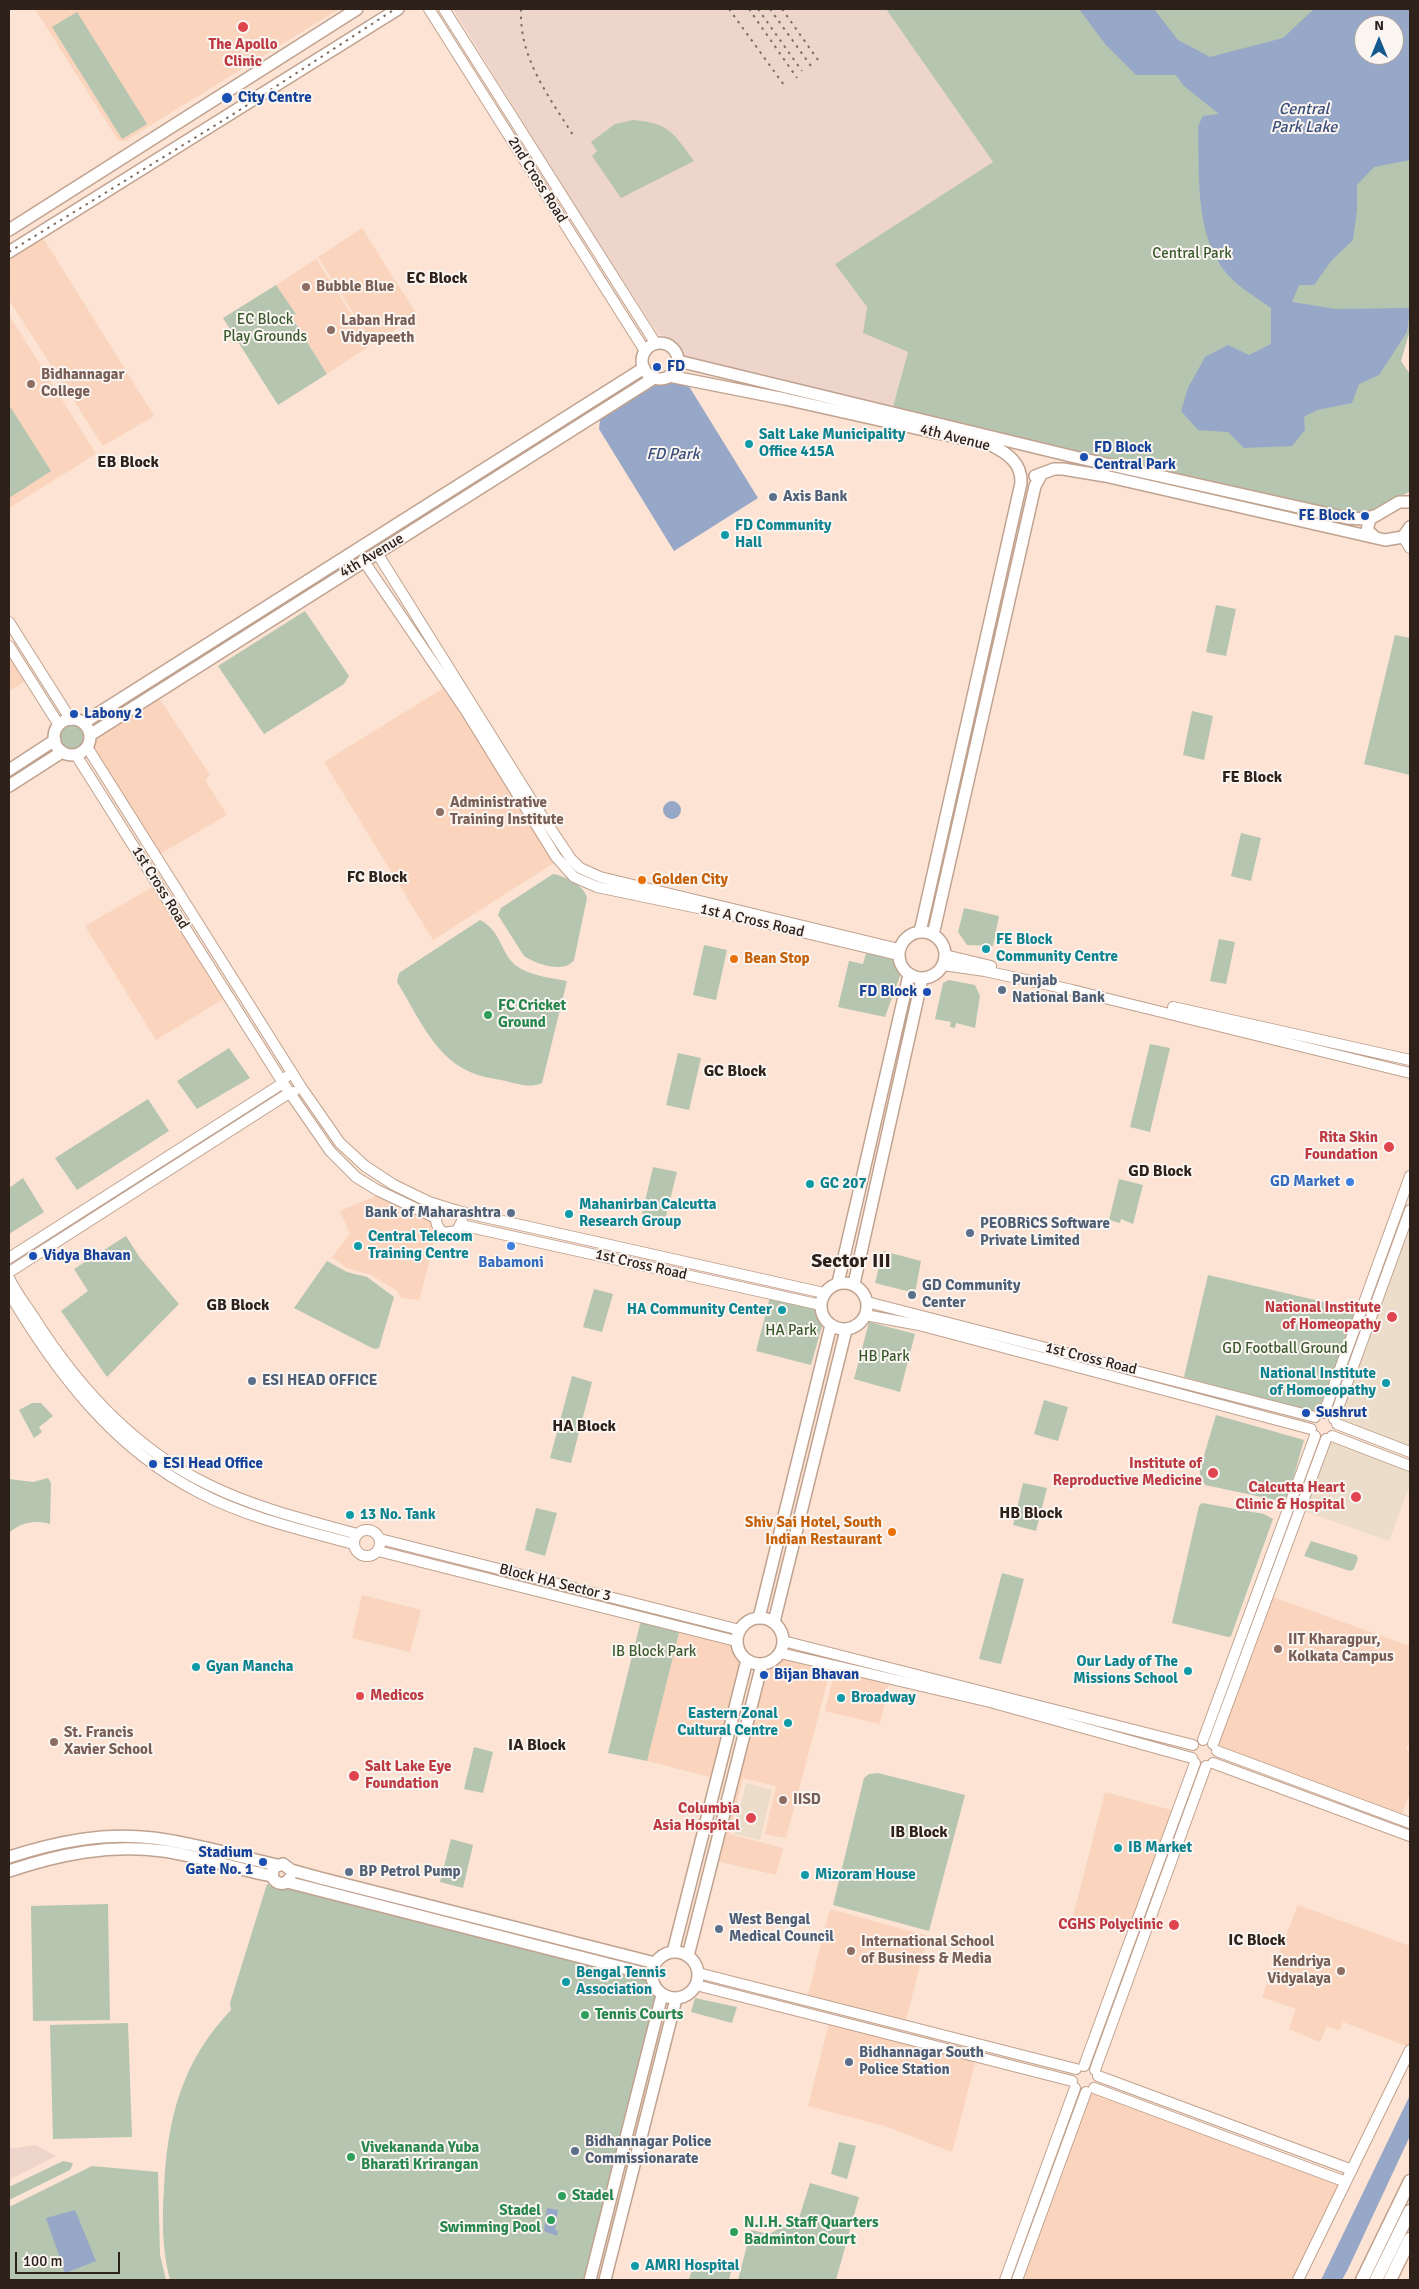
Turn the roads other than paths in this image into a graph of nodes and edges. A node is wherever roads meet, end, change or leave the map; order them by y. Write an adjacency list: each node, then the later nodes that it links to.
1 (357, 9): 7 (main road)
2 (398, 9): 8 (main road)
3 (429, 9): 6 (street, 2nd Cross Road)
4 (444, 9): 5 (street, 2nd Cross Road)
5 (518, 126): 6 (street); 11 (street, 2nd Cross Road)
6 (508, 133): 12 (street, 2nd Cross Road)
7 (73, 190): 8 (main road); 9 (main road)
8 (83, 206): 10 (main road)
9 (9, 230)
10 (9, 252)
11 (656, 344): 12 (main road); 13 (main road)
12 (645, 351): 14 (main road)
13 (678, 361): 15 (main road); 17 (main road, 4th Avenue)
14 (644, 368): 16 (main road); 20 (main road, 4th Avenue)
15 (669, 376): 16 (main road); 17 (main road, 4th Avenue)
16 (654, 378): 23 (main road, 4th Avenue)
17 (831, 404): 18 (main road, 4th Avenue); 21 (main road, 4th Avenue)
18 (1027, 446): 19 (main road, 4th Avenue); 21 (main road)
19 (1044, 450): 22 (main road); 27 (main road, 4th Avenue)
20 (495, 462): 23 (main road); 26 (main road, 4th Avenue)
21 (1017, 467): 22 (main road, 4th Avenue); 51 (main road)
22 (1043, 474): 30 (main road, 4th Avenue); 52 (main road)
23 (502, 475): 28 (main road, 4th Avenue)
24 (1410, 495): 25 (street)
25 (1404, 502): 27 (main road)
26 (411, 515): 28 (main road); 35 (main road, 4th Avenue)
27 (1377, 515): 30 (main road)
28 (419, 526): 32 (main road, 4th Avenue)
29 (1406, 532): 30 (main road, 4th Avenue); 31 (street)
30 (1376, 538)
31 (1410, 548)
32 (377, 553): 33 (main road, 4th Avenue); 38 (street)
33 (363, 560): 36 (main road, 4th Avenue); 38 (street)
34 (9, 622): 39 (street)
35 (229, 628): 36 (main road); 40 (main road, 4th Avenue)
36 (238, 641): 42 (main road, 4th Avenue)
37 (9, 646): 41 (street)
38 (469, 709): 53 (street, 1st A Cross Road)
39 (71, 720): 40 (main road); 41 (main road)
40 (83, 723): 42 (main road)
41 (59, 725): 43 (main road)
42 (90, 735): 44 (main road)
43 (55, 740): 45 (main road); 47 (main road)
44 (87, 747): 46 (main road); 49 (street)
45 (62, 752): 46 (main road); 48 (main road)
46 (76, 754): 50 (street, 1st Cross Road)
47 (9, 770)
48 (9, 786)
49 (189, 910): 50 (street); 61 (street)
50 (178, 916): 63 (street, 1st Cross Road)
51 (920, 932): 52 (main road); 53 (main road)
52 (933, 935): 54 (main road)
53 (899, 952): 55 (main road)
54 (944, 960): 56 (main road); 57 (street)
55 (908, 974): 56 (main road); 81 (main road)
56 (922, 978): 82 (main road)
57 (1298, 1040): 58 (street); 60 (street)
58 (1379, 1053): 59 (street); 60 (street)
59 (1410, 1060)
60 (1376, 1064): 62 (street)
61 (291, 1071): 63 (street); 64 (street)
62 (1410, 1073)
63 (283, 1082): 65 (street, 1st Cross Road); 69 (street)
64 (301, 1087): 65 (street); 66 (street)
65 (290, 1094): 67 (street, 1st Cross Road); 70 (street)
66 (328, 1127): 67 (street); 71 (street)
67 (317, 1134): 74 (street, 1st Cross Road)
68 (1409, 1182): 97 (street)
69 (115, 1190): 70 (street); 76 (street)
70 (122, 1199): 77 (street)
71 (446, 1208): 73 (street); 74 (street)
72 (1410, 1210): 98 (street)
73 (458, 1211): 75 (street); 80 (street)
74 (436, 1218): 75 (street)
75 (461, 1225): 83 (street, 1st Cross Road)
76 (30, 1245): 77 (street); 78 (street)
77 (36, 1254): 79 (street)
78 (9, 1258)
79 (10, 1267): 96 (street)
80 (738, 1274): 83 (street); 85 (street)
81 (838, 1283): 82 (main road); 85 (main road)
82 (854, 1284): 86 (main road)
83 (735, 1286): 87 (street, 1st Cross Road)
84 (9, 1293): 96 (street)
85 (824, 1293): 87 (main road)
86 (867, 1302): 88 (main road); 91 (street, 1st Cross Road)
87 (821, 1305): 89 (main road)
88 (866, 1315): 90 (main road); 91 (street, 1st Cross Road)
89 (831, 1325): 90 (main road); 111 (main road)
90 (846, 1330): 112 (main road)
91 (959, 1331): 92 (street, 1st Cross Road); 93 (street, 1st Cross Road)
92 (1060, 1351): 93 (street); 94 (street, 1st Cross Road)
93 (1056, 1362): 95 (street, 1st Cross Road)
94 (1138, 1371): 95 (street); 97 (street, 1st Cross Road)
95 (1134, 1383): 99 (street, 1st Cross Road)
96 (76, 1385): 102 (street)
97 (1319, 1415): 98 (street, 1st Cross Road); 99 (street)
98 (1335, 1421): 99 (street); 100 (street)
99 (1321, 1435): 101 (street, 1st Cross Road); 120 (street); 121 (street)
100 (1410, 1452)
101 (1410, 1466)
102 (356, 1539): 103 (street); 104 (street)
103 (380, 1539): 104 (street); 105 (street, Block HA Sector 3)
104 (378, 1550): 106 (street)
105 (465, 1560): 106 (street); 107 (street, Block HA Sector 3)
106 (462, 1571): 108 (street)
107 (553, 1582): 108 (street); 109 (street, Block HA Sector 3)
108 (550, 1593): 110 (street)
109 (612, 1597): 110 (street); 113 (street, Block HA Sector 3)
110 (608, 1608): 113 (street)
111 (759, 1618): 112 (main road); 113 (main road)
112 (774, 1622): 114 (main road)
113 (735, 1633): 116 (main road)
114 (783, 1641): 115 (main road); 118 (street)
115 (780, 1653): 117 (main road); 118 (street)
116 (747, 1660): 117 (main road); 137 (main road)
117 (762, 1664): 138 (main road)
118 (946, 1687): 119 (street)
119 (1025, 1707): 120 (street); 122 (street)
120 (1198, 1743): 121 (street); 122 (street)
121 (1215, 1748): 123 (street); 124 (street)
122 (1193, 1760): 123 (street); 151 (street)
123 (1209, 1764): 125 (street); 152 (street)
124 (1410, 1823)
125 (1410, 1836)
126 (166, 1846): 127 (main road); 129 (main road); 132 (main road)
127 (37, 1848): 128 (main road); 129 (main road)
128 (9, 1857)
129 (40, 1860): 130 (main road)
130 (9, 1870)
131 (291, 1870): 132 (main road); 133 (main road); 134 (main road)
132 (274, 1871): 133 (main road)
133 (287, 1882): 135 (main road)
134 (405, 1899): 135 (main road); 136 (main road)
135 (402, 1911): 136 (main road)
136 (566, 1947): 139 (main road); 141 (main road)
137 (673, 1952): 138 (main road); 139 (main road)
138 (688, 1956): 140 (main road)
139 (655, 1963): 141 (main road)
140 (698, 1973): 142 (main road); 143 (street)
141 (651, 1975): 144 (main road)
142 (696, 1985): 145 (main road); 146 (street)
143 (781, 1994): 146 (street); 147 (street)
144 (662, 1995): 145 (main road); 165 (main road)
145 (676, 1999): 166 (main road)
146 (778, 2006): 148 (street)
147 (943, 2035): 148 (street); 150 (street)
148 (940, 2047): 153 (street)
149 (1410, 2050): 160 (street)
150 (1049, 2062): 151 (street); 153 (street)
151 (1080, 2068): 152 (street); 154 (street)
152 (1096, 2073): 155 (street); 156 (street)
153 (1046, 2074): 154 (street)
154 (1074, 2084): 155 (street); 167 (street)
155 (1090, 2090): 157 (street); 168 (street)
156 (1174, 2105): 157 (street); 158 (street)
157 (1169, 2116): 159 (street)
158 (1269, 2140): 159 (street); 160 (street)
159 (1264, 2151): 162 (street)
160 (1352, 2170): 162 (street)
161 (1410, 2181): 170 (main road)
162 (1346, 2182): 169 (street)
163 (1410, 2211): 171 (main road)
164 (1410, 2240): 172 (main road)
165 (592, 2280)
166 (605, 2280)
167 (1005, 2280)
168 (1016, 2280)
169 (1298, 2280)
170 (1362, 2280)
171 (1376, 2280)
172 (1390, 2280)

